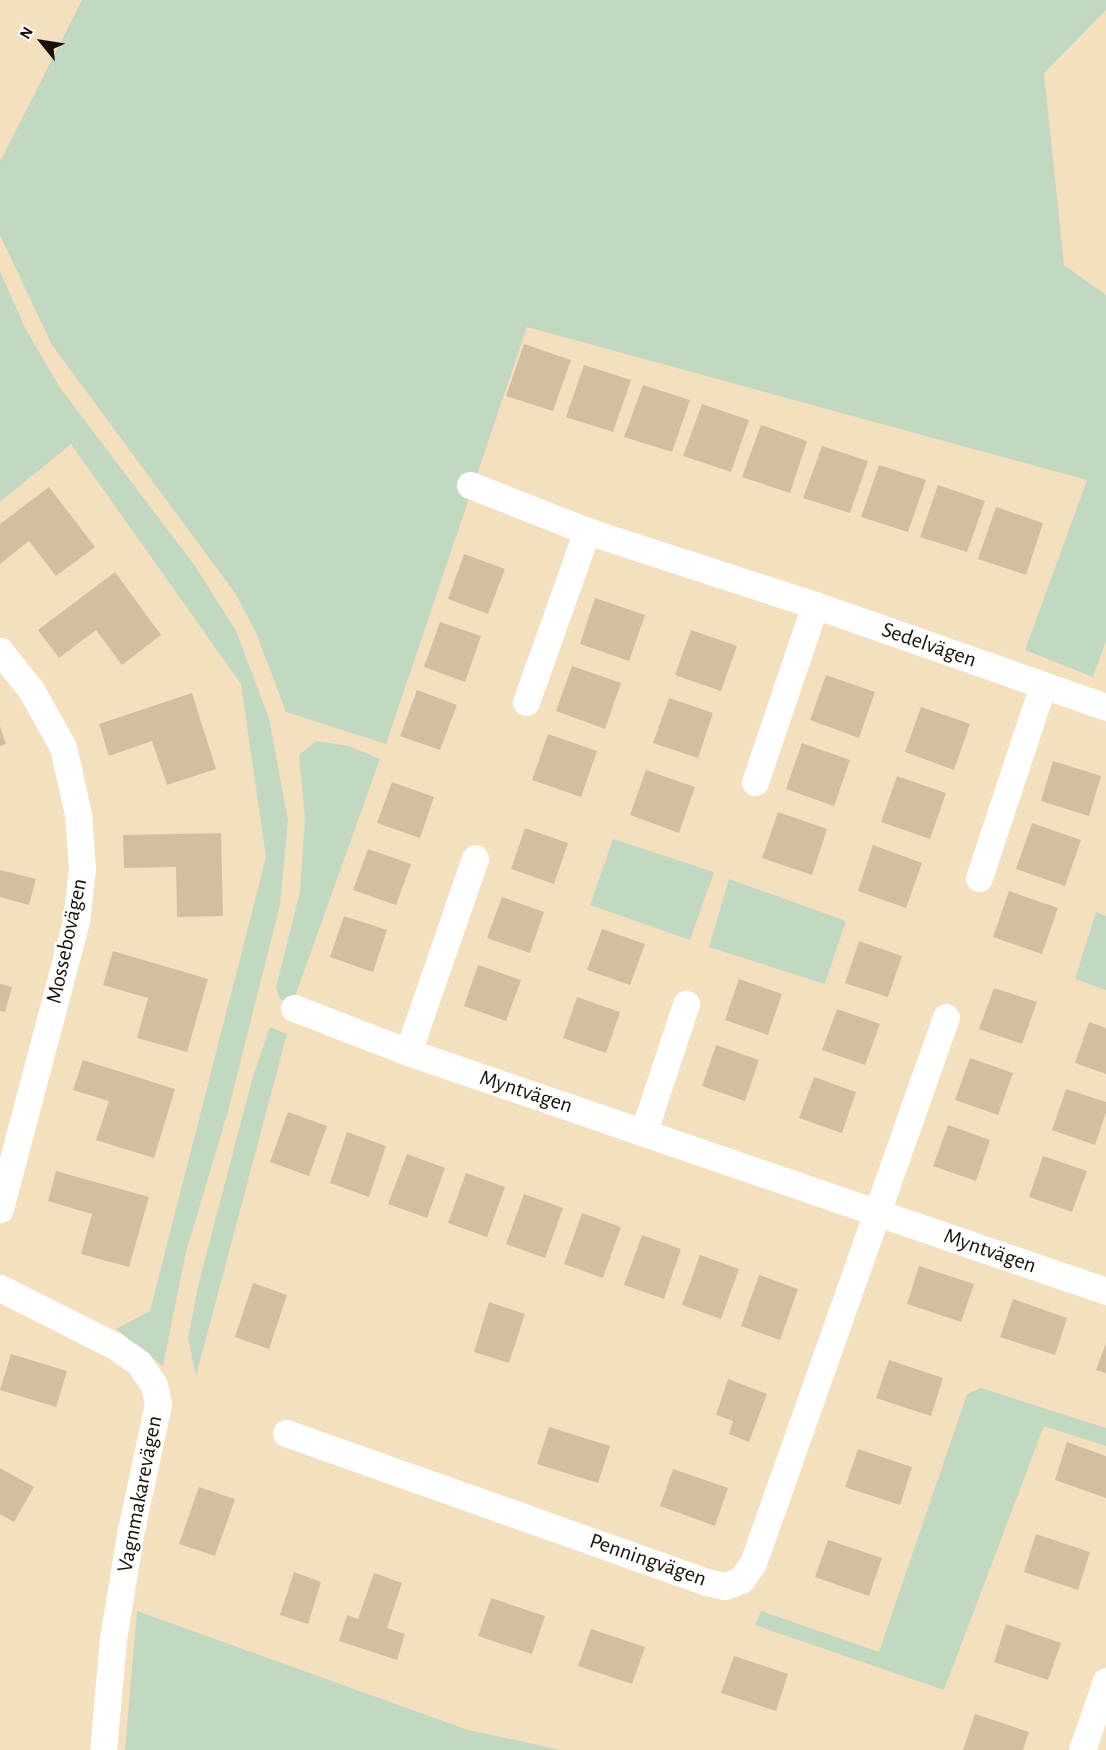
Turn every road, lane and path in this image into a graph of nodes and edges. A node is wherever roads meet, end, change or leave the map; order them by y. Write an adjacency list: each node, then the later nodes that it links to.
1 (470, 485): 2 (street, Sedelvägen)
2 (587, 531): 3 (street, Sedelvägen); 6 (street)
3 (815, 605): 5 (street, Sedelvägen); 8 (street)
4 (0, 651): 16 (street, Mossebovägen)
5 (1043, 685): 7 (street, Sedelvägen); 10 (street)
6 (526, 702)
7 (1106, 707)
8 (755, 782)
9 (475, 858): 14 (street)
10 (979, 878)
11 (686, 1004): 15 (street)
12 (294, 1008): 14 (street, Myntvägen)
13 (945, 1017): 17 (street)
14 (408, 1052): 15 (street, Myntvägen)
15 (644, 1131): 17 (street, Myntvägen)
16 (0, 1209)
17 (875, 1211): 19 (street, Myntvägen); 20 (street, Penningvägen)
18 (0, 1288): 22 (street, Vagnmakarevägen)
19 (1105, 1289)
20 (286, 1433)
21 (1106, 1681): 23 (street)
22 (103, 1750)
23 (1082, 1750)

